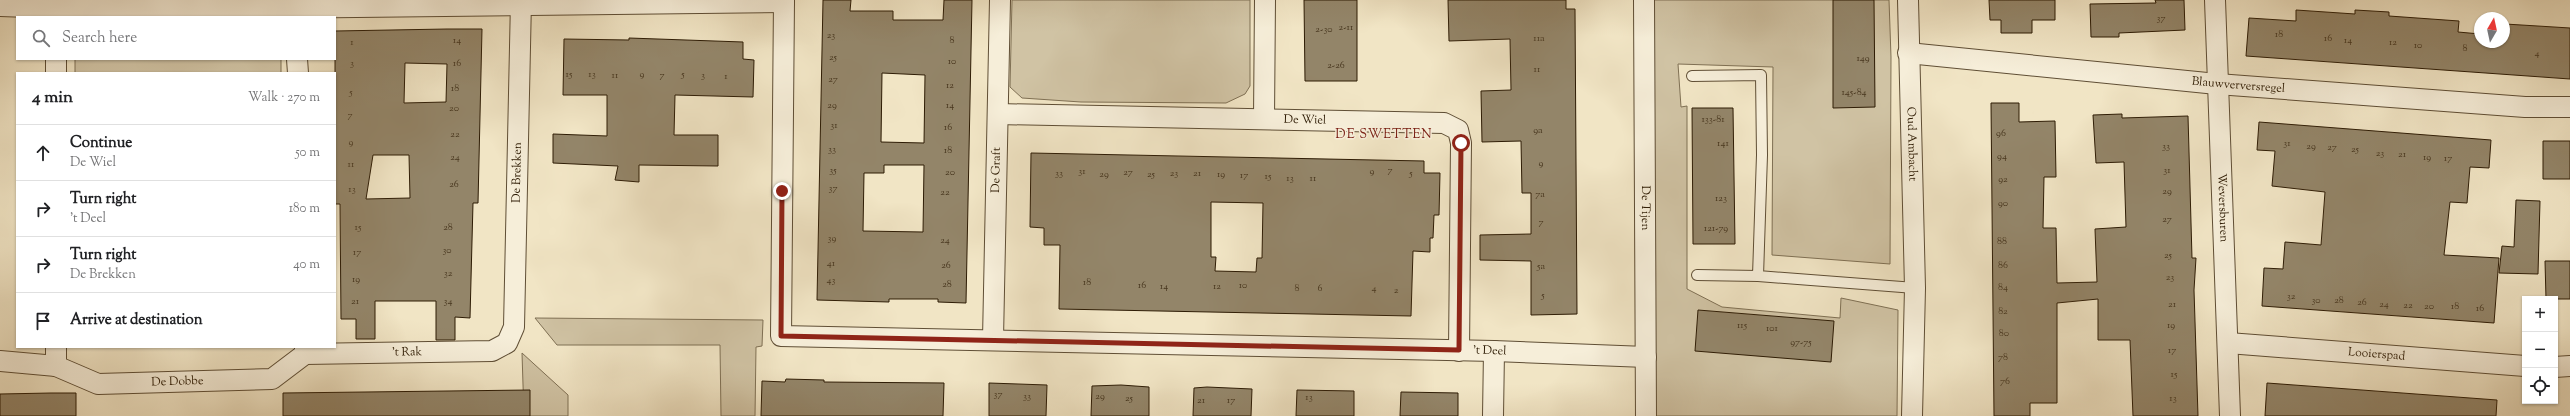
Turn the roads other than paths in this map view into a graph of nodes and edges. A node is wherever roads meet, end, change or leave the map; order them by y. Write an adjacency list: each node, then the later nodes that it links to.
1 (1000, 0): 23 (street, De Graft)
2 (1265, 0): 24 (street)
3 (1644, 0): 35 (street, De Tijen)
4 (1908, 0): 15 (street, Oud Ambacht)
5 (2215, 0): 21 (street, Weversburen)
6 (784, 1): 7 (street); 28 (street, 't Deel)
7 (521, 2): 11 (street); 29 (street, De Brekken)
8 (31, 4): 12 (street); 14 (street)
9 (86, 4): 10 (street); 14 (street)
10 (269, 4): 13 (street)
11 (322, 4): 13 (street)
12 (0, 6)
13 (296, 12)
14 (56, 13)
15 (1908, 53): 21 (street, Blauwverversregel); 27 (street, Oud Ambacht)
16 (56, 60): 18 (street)
17 (297, 60): 19 (street)
18 (56, 72)
19 (298, 72)
20 (1692, 76): 26 (lane)
21 (2217, 84): 22 (street, Blauwverversregel); 30 (street, Weversburen)
22 (2570, 107)
23 (998, 114): 24 (street, De Wiel); 28 (street, De Graft)
24 (1264, 118): 31 (street, De Wiel)
25 (1697, 275): 26 (lane)
26 (1758, 276): 27 (lane)
27 (1915, 288): 42 (street, Oud Ambacht)
28 (993, 339): 31 (street, 't Deel)
29 (507, 343): 32 (street, 't Rak)
30 (2228, 343): 37 (street, Looierspad); 43 (street, Weversburen)
31 (1459, 350): 33 (street, 't Deel)
32 (305, 351): 34 (street, De Dobbe)
33 (1494, 351): 35 (street, 't Deel); 40 (street)
34 (56, 356): 36 (street, De Dobbe)
35 (1646, 357): 41 (street, De Tijen)
36 (0, 361)
37 (2522, 366)
38 (2570, 366): 39 (street)
39 (2558, 367)
40 (1493, 416)
41 (1646, 416)
42 (1912, 416)
43 (2230, 416)

